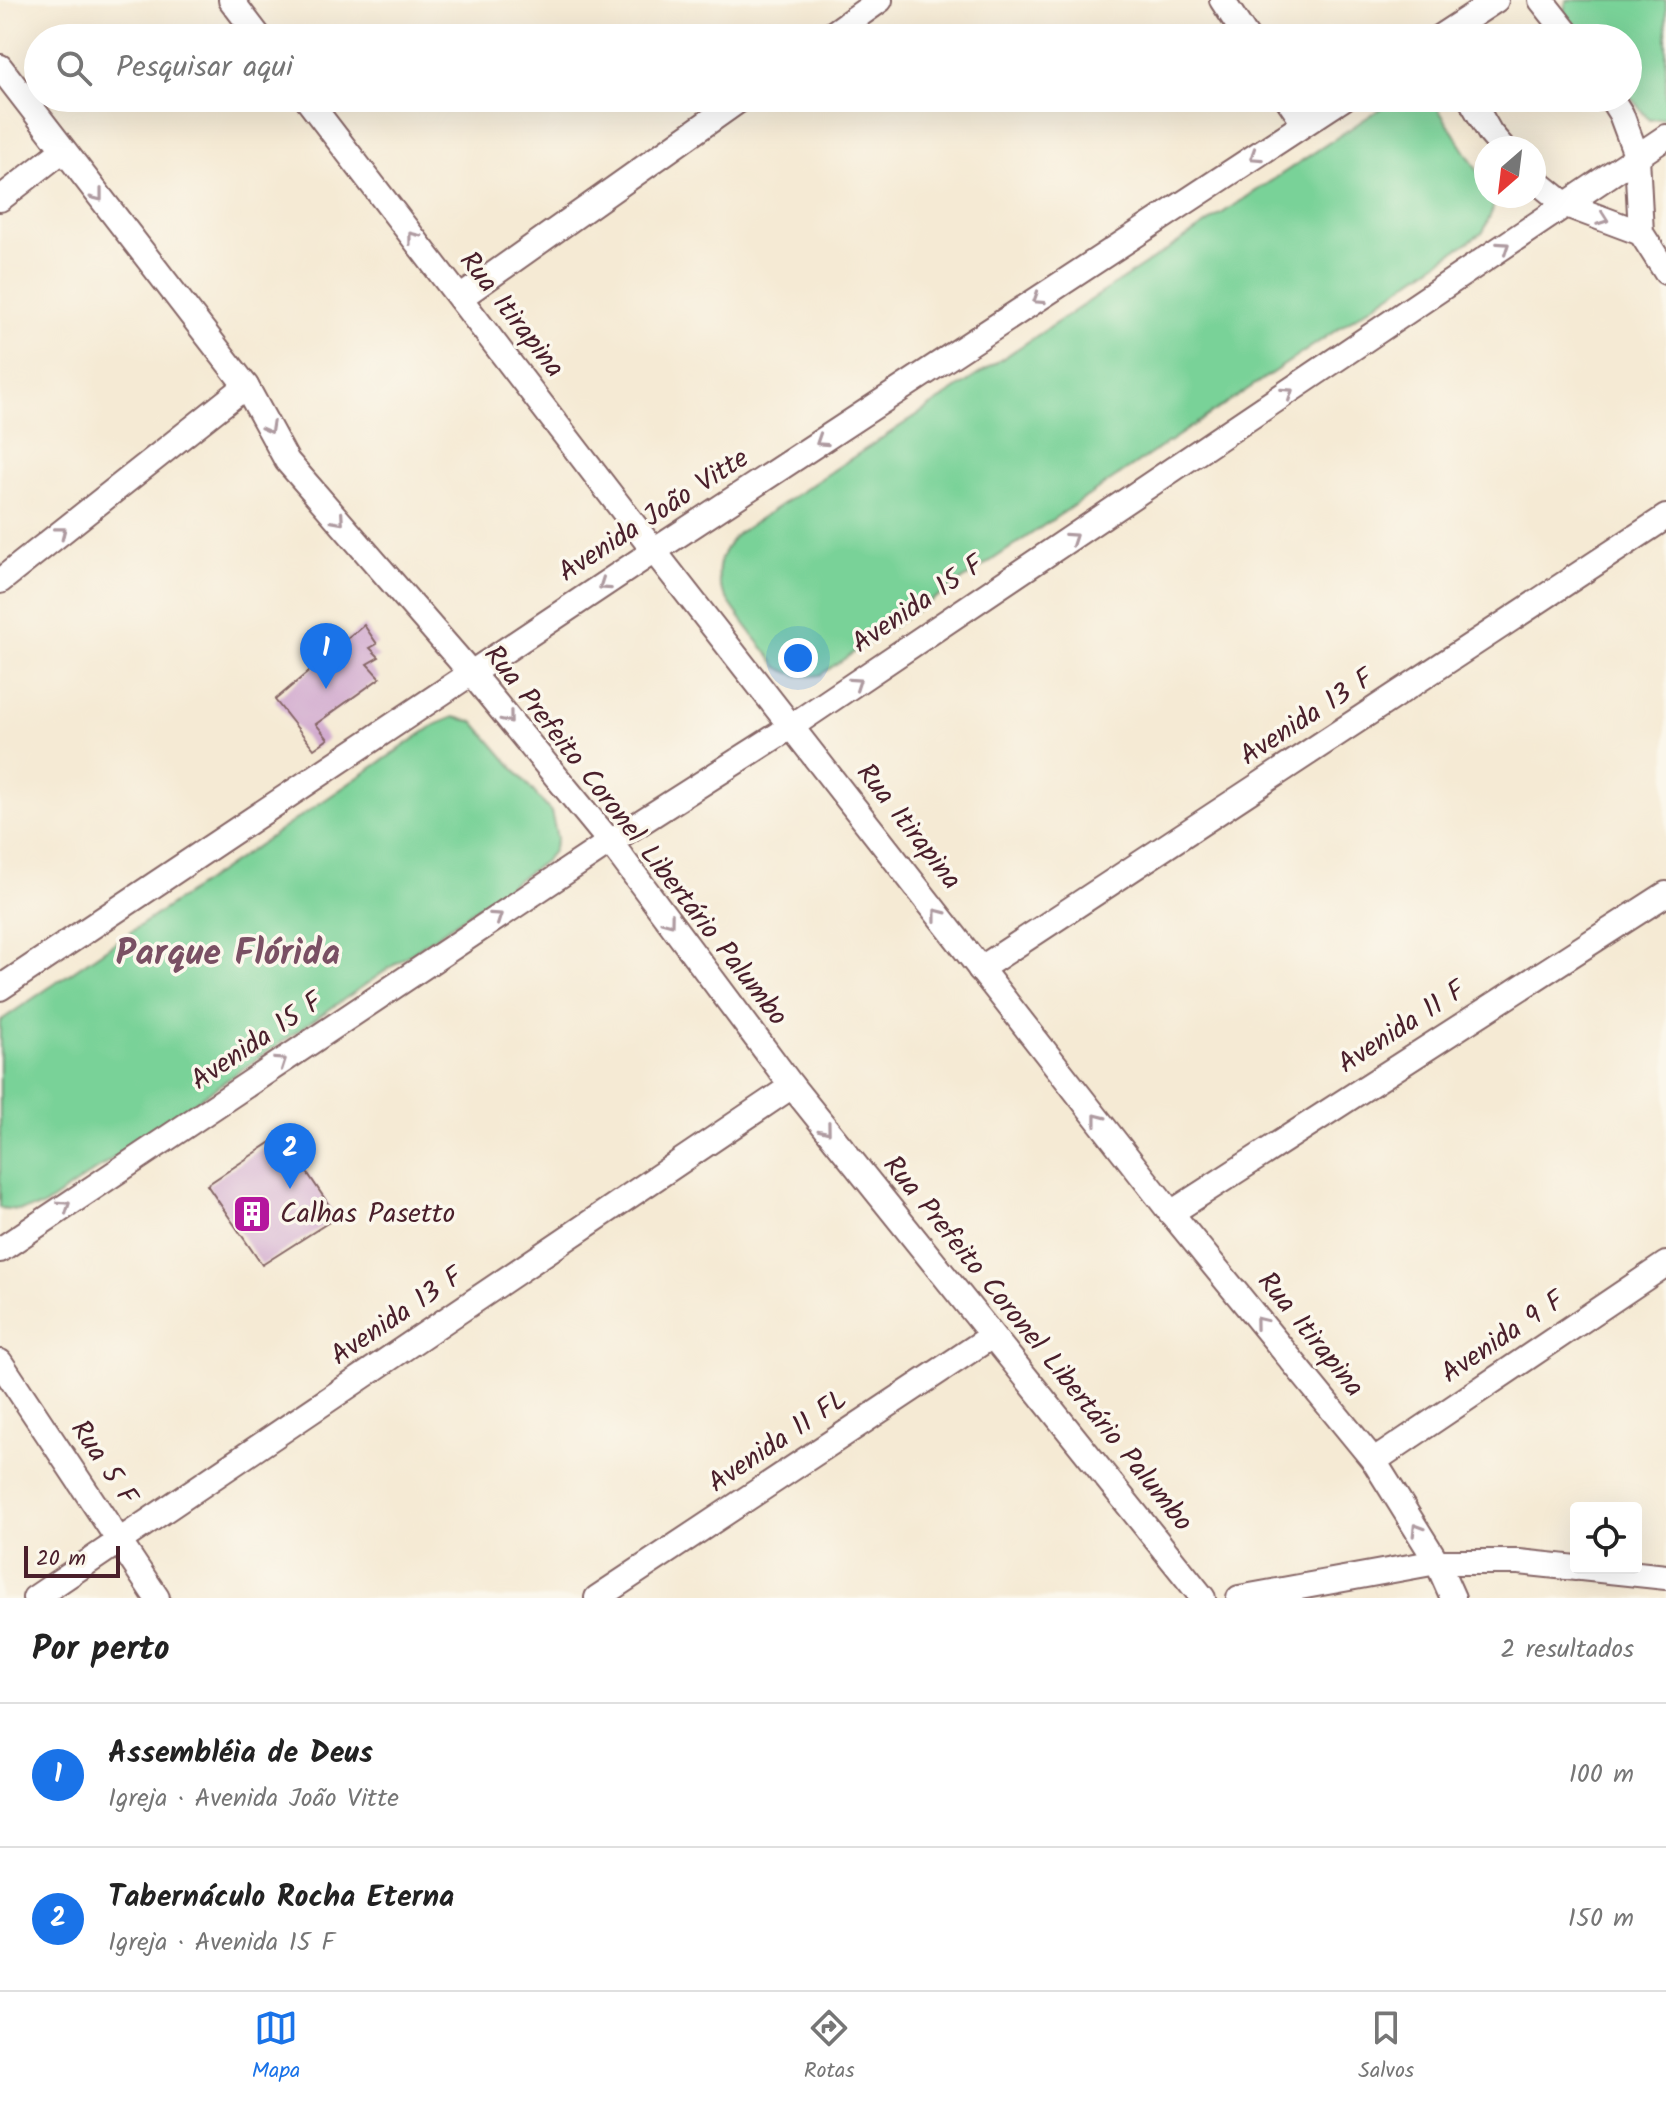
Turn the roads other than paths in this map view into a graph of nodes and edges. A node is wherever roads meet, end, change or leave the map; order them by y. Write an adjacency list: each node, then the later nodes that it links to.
1 (232, 0): 6 (street)
2 (880, 0): 7 (street)
3 (1222, 0): 8 (street)
4 (1496, 0): 9 (street)
5 (1541, 0): 10 (street)
6 (250, 24)
7 (847, 24)
8 (1238, 24)
9 (1462, 24)
10 (1560, 24)
11 (0, 67): 12 (street, Rua Prefeito Coronel Libertário Palumbo)
12 (24, 99)
13 (34, 112): 23 (street, Rua Prefeito Coronel Libertário Palumbo)
14 (317, 112): 30 (street, Rua Itirapina, one-way to 14)
15 (722, 112): 30 (street)
16 (1297, 112): 20 (street)
17 (1322, 112): 20 (street, Avenida João Vitte)
18 (1478, 112): 21 (street)
19 (1620, 112): 24 (street)
20 (1304, 123): 33 (street, Avenida João Vitte, one-way to 33)
21 (1493, 136)
22 (1666, 137): 24 (street, Avenida 15 F)
23 (63, 150): 26 (street); 31 (street, Rua Prefeito Coronel Libertário Palumbo, one-way to 31)
24 (1637, 157): 27 (street, Avenida 15 F); 28 (street)
25 (1546, 189): 27 (street)
26 (0, 199)
27 (1566, 205): 28 (street, one-way to 28); 36 (street, Avenida 15 F, one-way to 27)
28 (1641, 233): 29 (street)
29 (1666, 272)
30 (460, 298): 33 (street, Rua Itirapina)
31 (246, 386): 34 (street, one-way to 31); 35 (street, Rua Prefeito Coronel Libertário Palumbo, one-way to 35)
32 (1666, 517): 39 (street, Avenida 13 F)
33 (654, 551): 35 (street, Avenida João Vitte, one-way to 35); 36 (street, Rua Itirapina)
34 (0, 581)
35 (471, 673): 37 (street, Rua Prefeito Coronel Libertário Palumbo, one-way to 37); 40 (street, Avenida João Vitte)
36 (792, 726): 37 (street, Avenida 15 F); 39 (street, Rua Itirapina, one-way to 36)
37 (610, 842): 41 (street, Rua Prefeito Coronel Libertário Palumbo, one-way to 41); 43 (street, Avenida 15 F, one-way to 37)
38 (1666, 894): 42 (street, Avenida 11 F)
39 (980, 969): 42 (street, Rua Itirapina, one-way to 39)
40 (0, 988)
41 (792, 1086): 45 (street, Rua Prefeito Coronel Libertário Palumbo, one-way to 45); 48 (street, Avenida 13 F)
42 (1171, 1213): 47 (street, Rua Itirapina, one-way to 42)
43 (0, 1250)
44 (1666, 1264): 47 (street, Avenida 9 F)
45 (992, 1336): 55 (street, Avenida 11 FL); 56 (street, Rua Prefeito Coronel Libertário Palumbo)
46 (0, 1362): 48 (street, Rua 5 F)
47 (1374, 1461): 49 (street, Rua Itirapina, one-way to 47)
48 (119, 1541): 53 (street, Avenida 13 F); 54 (street, Rua 5 F)
49 (1437, 1562): 50 (street); 57 (street); 58 (street, Rua Itirapina)
50 (1570, 1567)
51 (1637, 1574): 52 (street)
52 (1666, 1577)
53 (35, 1598)
54 (157, 1598)
55 (597, 1598)
56 (1203, 1598)
57 (1239, 1598)
58 (1453, 1598)

